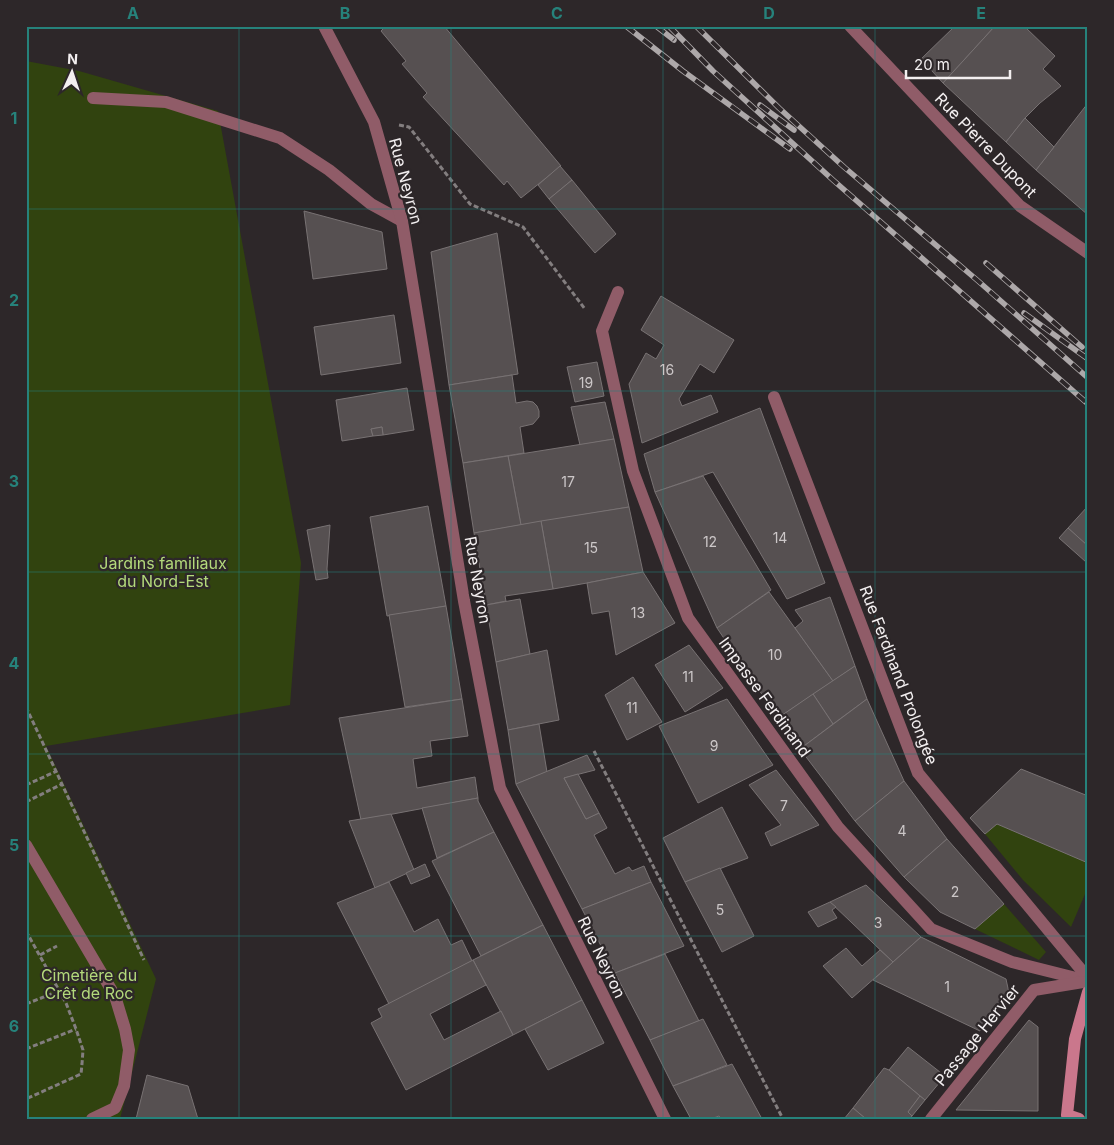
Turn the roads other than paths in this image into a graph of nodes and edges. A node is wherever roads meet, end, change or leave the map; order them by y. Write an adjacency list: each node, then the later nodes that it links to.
1 (324, 26): 4 (street, Rue Neyron)
2 (850, 26): 5 (street, Rue Pierre Dupont)
3 (93, 98): 4 (street)
4 (402, 221): 13 (street, Rue Neyron)
5 (1088, 253)
6 (618, 292): 9 (street, Impasse Ferdinand)
7 (774, 397): 9 (street, Rue Ferdinand Prolongée)
8 (26, 845): 12 (street)
9 (1088, 980): 14 (street, Passage Hervier)
10 (1088, 992): 11 (main road)
11 (1071, 1118)
12 (92, 1119)
13 (665, 1119)
14 (931, 1119)

